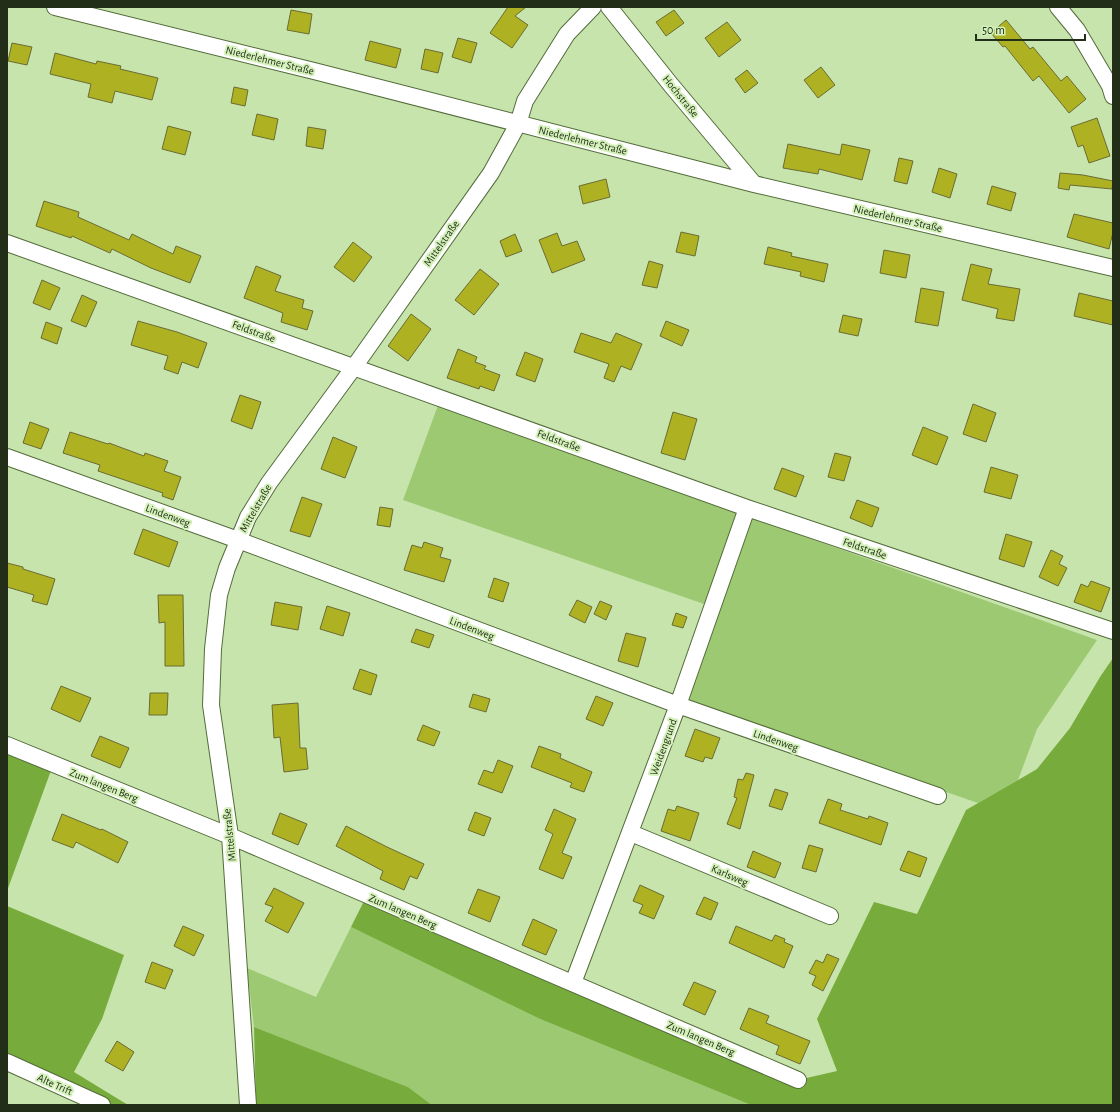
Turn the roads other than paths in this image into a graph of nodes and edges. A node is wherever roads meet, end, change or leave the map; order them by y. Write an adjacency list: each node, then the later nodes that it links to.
1 (55, 7): 6 (street, Niederlehmer Straße)
2 (593, 7): 6 (street, Mittelstraße)
3 (609, 7): 7 (street, Hochstraße)
4 (1058, 7): 5 (street)
5 (1113, 96)
6 (518, 124): 7 (street, Niederlehmer Straße); 10 (street, Mittelstraße)
7 (754, 184): 9 (street, Niederlehmer Straße)
8 (7, 243): 10 (street, Feldstraße)
9 (1113, 268)
10 (354, 367): 12 (street, Feldstraße); 13 (street, Mittelstraße)
11 (7, 457): 13 (street, Lindenweg)
12 (747, 508): 14 (street, Feldstraße); 15 (street, Weidengrund)
13 (238, 540): 15 (street, Lindenweg); 19 (street, Mittelstraße)
14 (1112, 630)
15 (678, 705): 17 (street, Lindenweg); 18 (street, Weidengrund)
16 (7, 745): 19 (street, Zum langen Berg)
17 (938, 796)
18 (631, 833): 20 (street, Karlsweg); 21 (street, Weidengrund)
19 (230, 836): 21 (street, Zum langen Berg); 25 (street, Mittelstraße)
20 (830, 916)
21 (573, 983): 23 (street, Zum langen Berg)
22 (7, 1062): 24 (street, Alte Trift)
23 (798, 1080)
24 (95, 1104)
25 (248, 1105)

